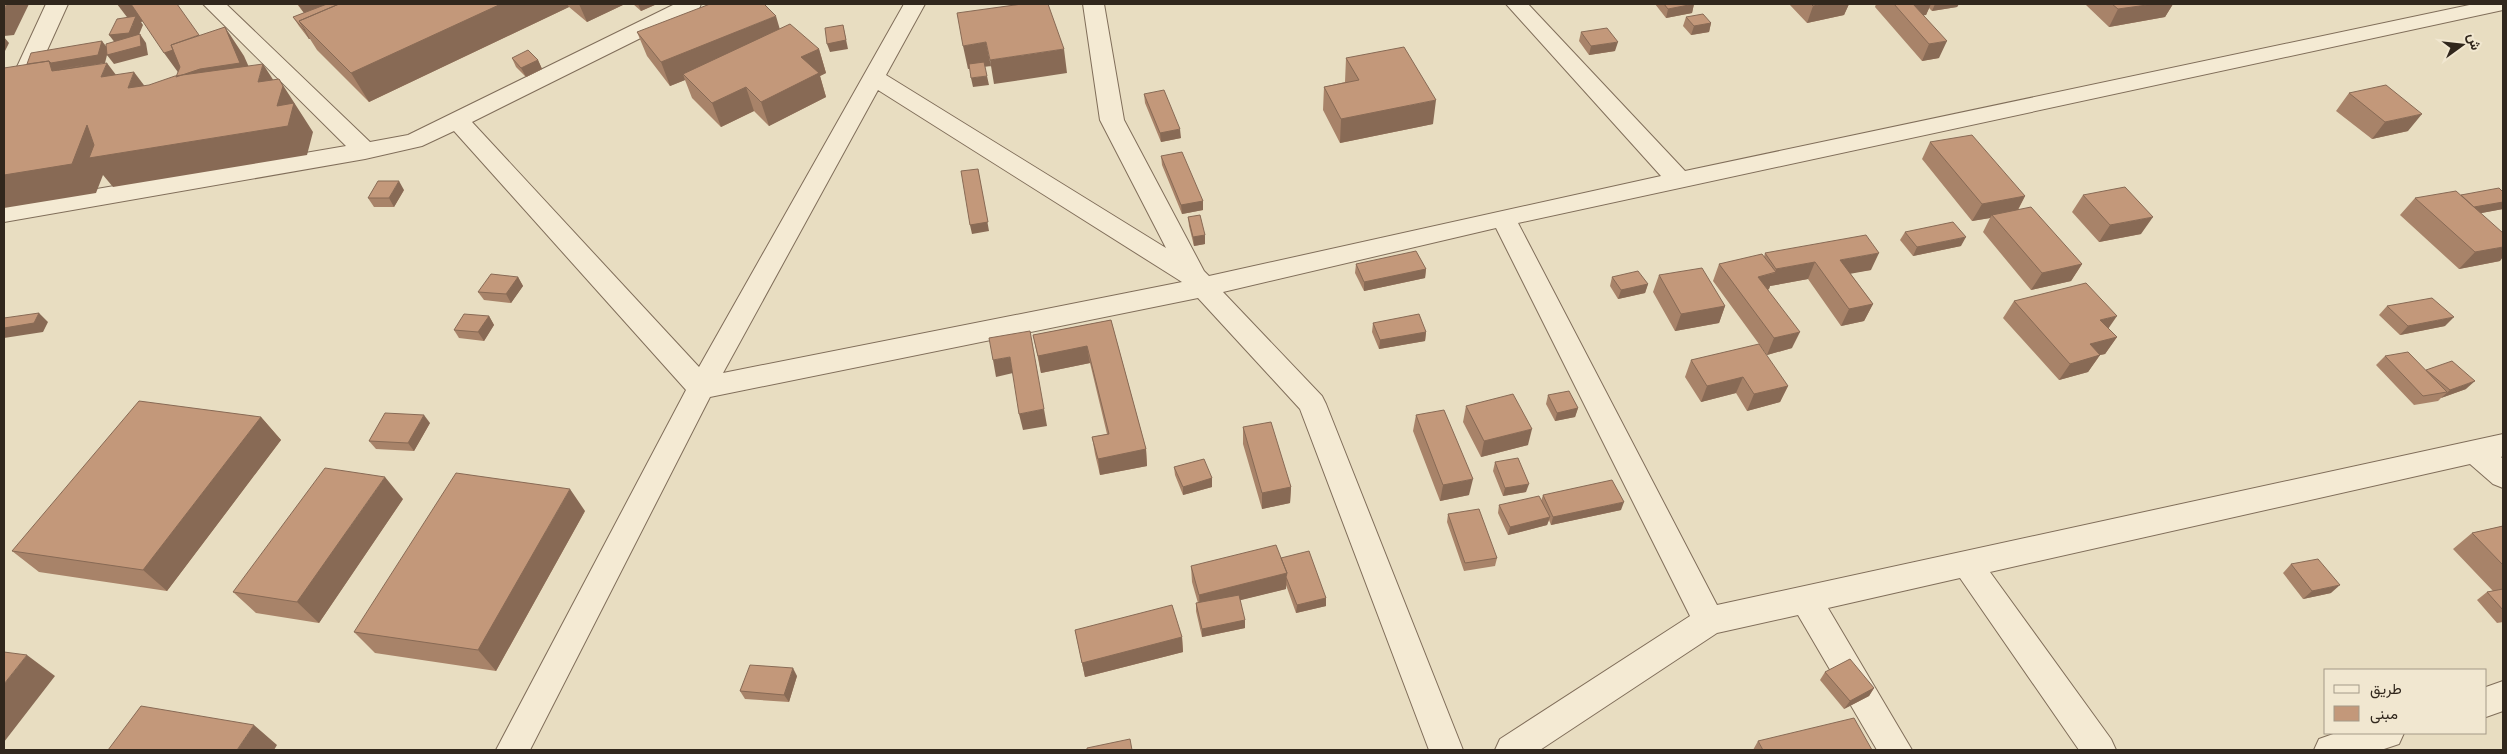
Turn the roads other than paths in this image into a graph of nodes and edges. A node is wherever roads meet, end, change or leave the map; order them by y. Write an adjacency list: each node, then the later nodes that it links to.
1 (57, 4): 10 (street)
2 (214, 4): 12 (street)
3 (690, 4): 11 (street)
4 (914, 4): 9 (street)
5 (1094, 4): 16 (street)
6 (1516, 4): 13 (street)
7 (2487, 5): 8 (street); 13 (street)
8 (2503, 22)
9 (874, 77): 16 (street); 17 (street)
10 (4, 119)
11 (457, 120): 12 (street); 17 (street)
12 (365, 150): 14 (street)
13 (1679, 180): 15 (street)
14 (4, 214)
15 (1504, 218): 16 (street); 22 (street)
16 (1199, 282): 17 (street); 27 (street)
17 (702, 388): 26 (street)
18 (2490, 448): 19 (street); 20 (street)
19 (2503, 476)
20 (1967, 564): 21 (street); 30 (street)
21 (1806, 600): 22 (street); 29 (street)
22 (1709, 621): 28 (street)
23 (2503, 696): 24 (street)
24 (2487, 702)
25 (2384, 734): 31 (street)
26 (513, 750)
27 (1446, 750)
28 (1512, 750)
29 (1895, 750)
30 (2097, 750)
31 (2331, 750)

